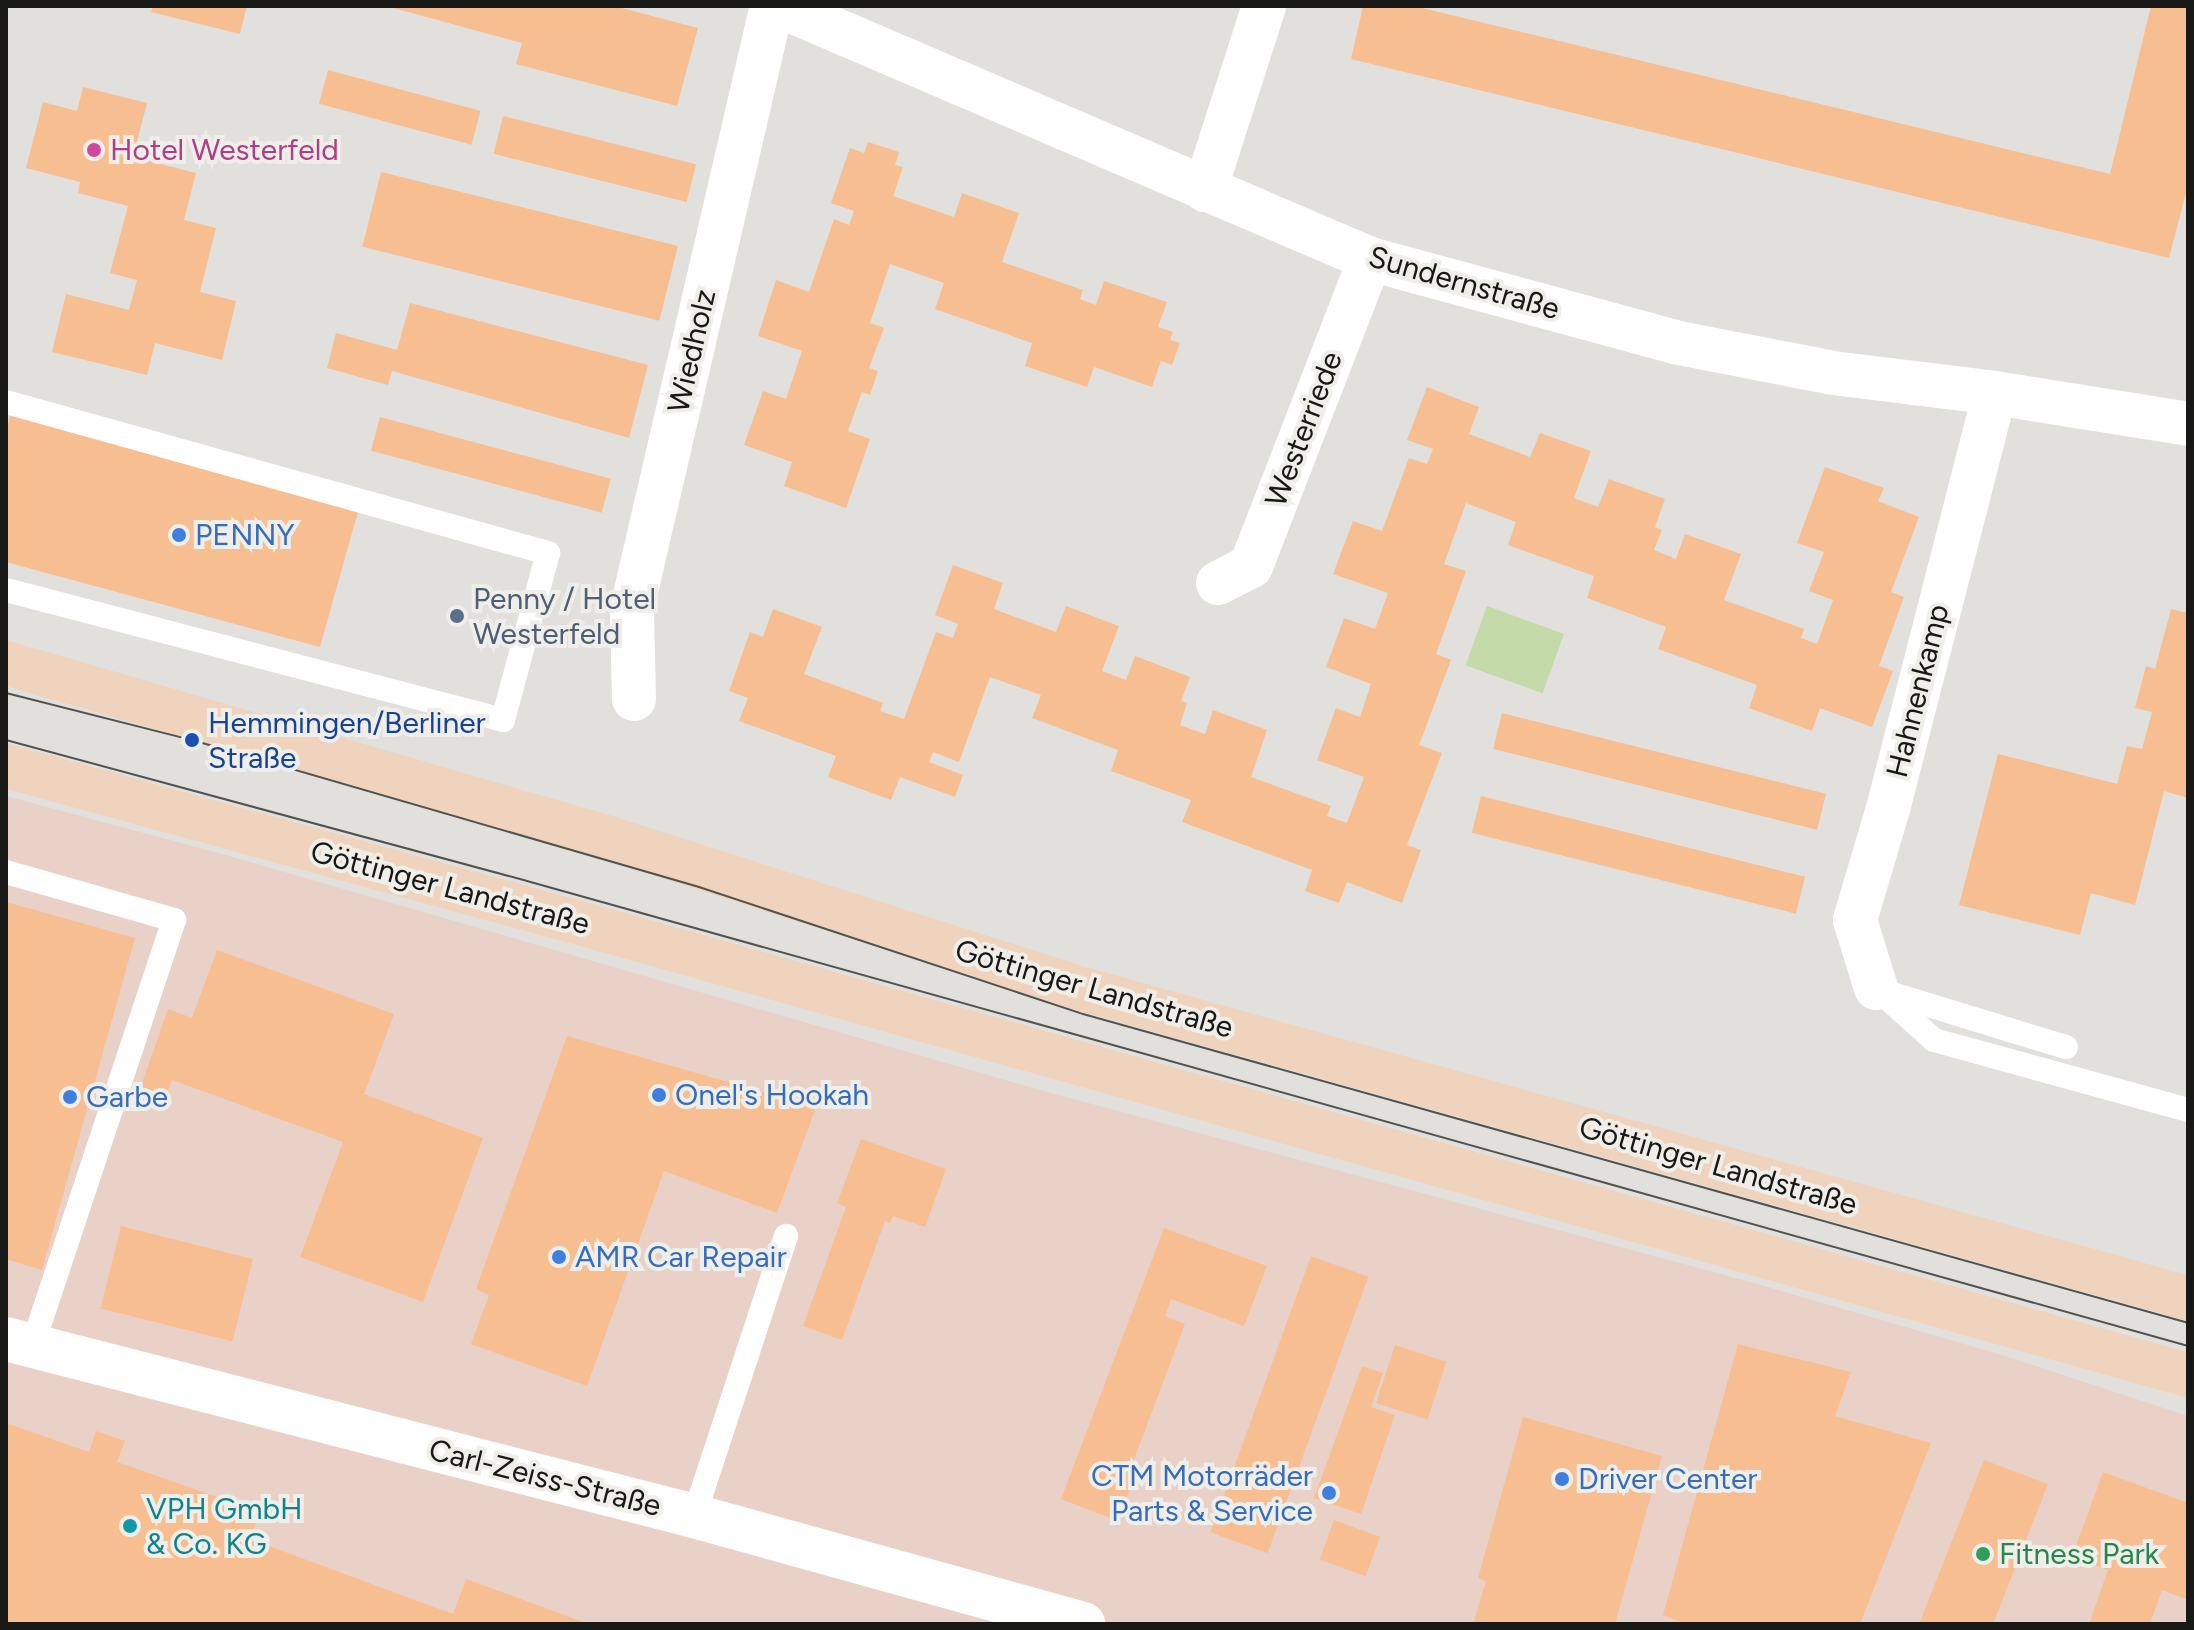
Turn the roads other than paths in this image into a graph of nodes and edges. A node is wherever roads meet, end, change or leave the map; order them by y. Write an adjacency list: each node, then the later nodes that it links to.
1 (772, 6): 12 (street, Wiedholz)
2 (780, 6): 4 (street, Sundernstraße)
3 (1264, 6): 4 (street)
4 (1205, 190): 5 (street, Sundernstraße)
5 (1370, 259): 6 (street, Sundernstraße); 9 (street, Westerriede)
6 (1995, 393): 8 (street, Sundernstraße); 15 (street, Hahnenkamp)
7 (10, 403): 10 (lane)
8 (2188, 424)
9 (1218, 583)
10 (6, 590)
11 (6, 663): 19 (street, Göttinger Landstraße)
12 (634, 699)
13 (6, 766): 21 (street, Göttinger Landstraße)
14 (6, 872): 20 (lane)
15 (1876, 988): 16 (lane); 17 (lane)
16 (2066, 1047)
17 (2188, 1110)
18 (786, 1236): 22 (lane)
19 (2188, 1298)
20 (19, 1342): 22 (street, Carl-Zeiss-Straße)
21 (2188, 1375)
22 (694, 1516): 23 (street, Carl-Zeiss-Straße)
23 (1083, 1624)

